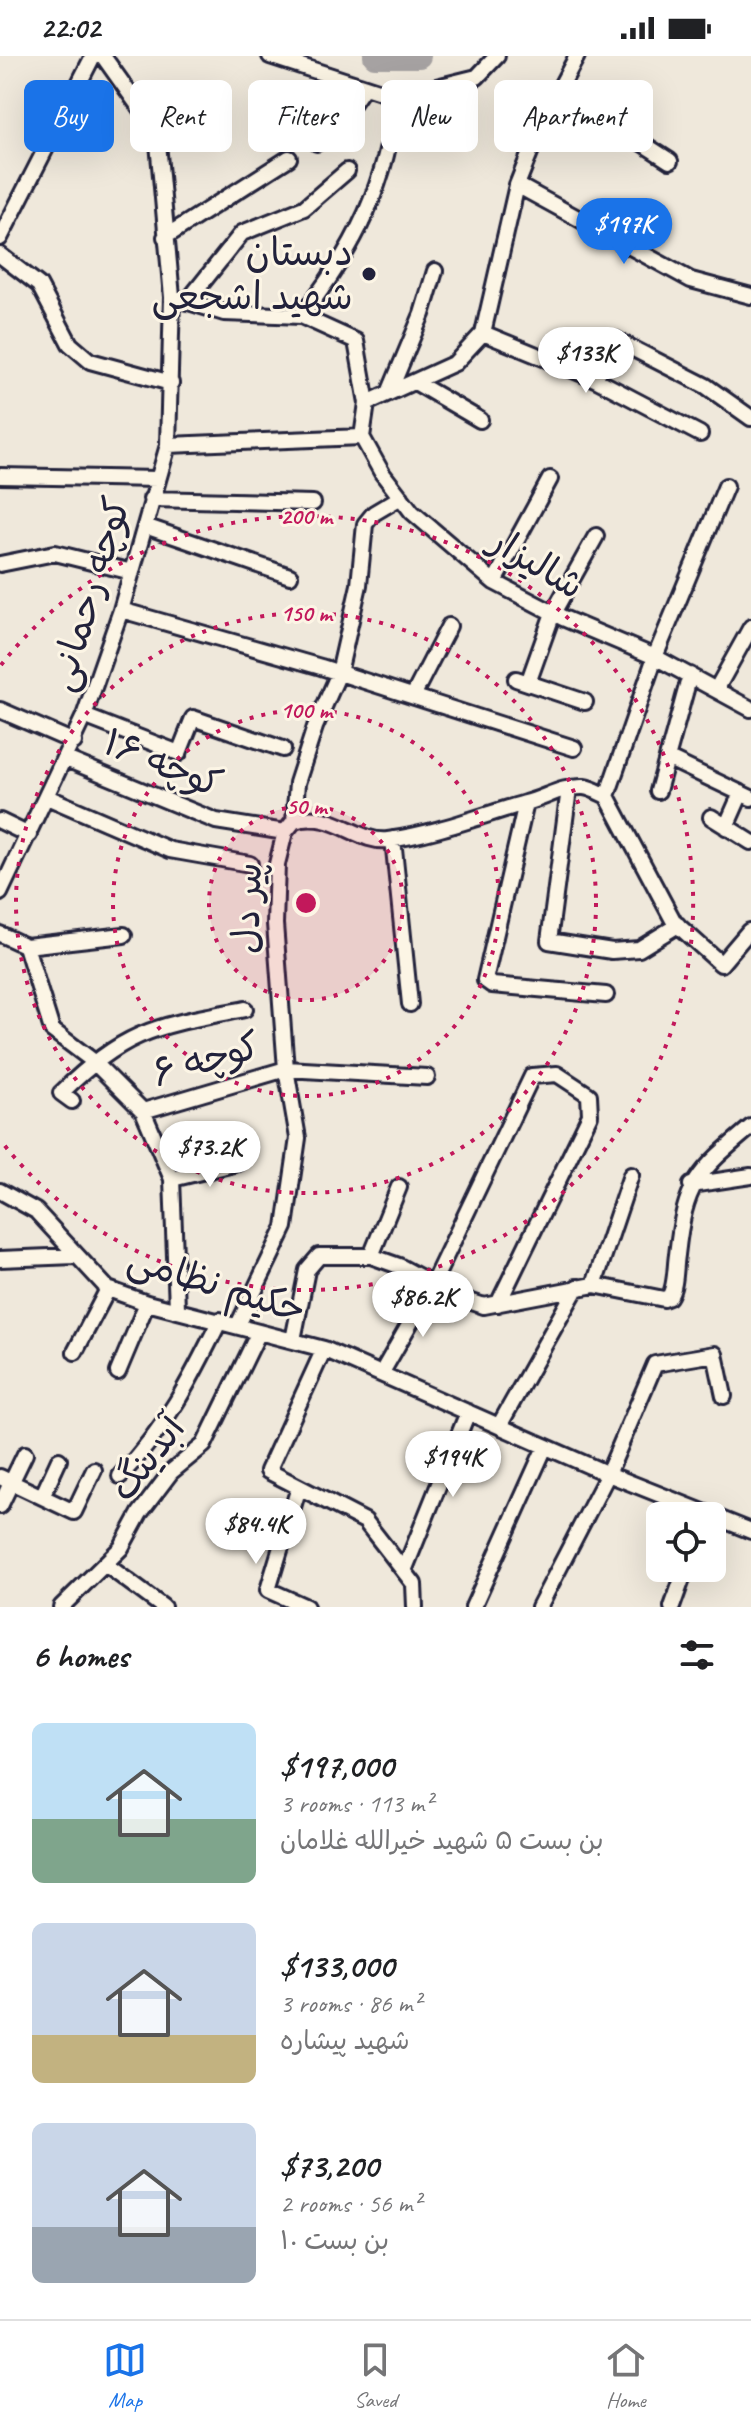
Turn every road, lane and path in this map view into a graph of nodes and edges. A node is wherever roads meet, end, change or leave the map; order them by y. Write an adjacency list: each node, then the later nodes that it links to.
1 (93, 56): 17 (street)
2 (103, 56): 16 (street, کوچه رحمانی)
3 (270, 56): 6 (street)
4 (497, 56): 7 (street)
5 (577, 56): 8 (street)
6 (343, 80)
7 (465, 80)
8 (563, 80)
9 (653, 150): 13 (street)
10 (390, 152): 23 (street)
11 (531, 152): 15 (street)
12 (289, 158): 16 (street)
13 (670, 161)
14 (347, 171): 22 (street)
15 (517, 185): 20 (street); 24 (street)
16 (165, 237): 21 (street, کوچه رحمانی)
17 (0, 238)
18 (0, 255): 27 (street)
19 (435, 271): 28 (street)
20 (751, 296)
21 (172, 297): 22 (street); 27 (street, کوچه رحمانی)
22 (187, 302): 23 (street)
23 (301, 316): 29 (street)
24 (483, 333): 25 (street); 26 (street)
25 (595, 379): 30 (street); 32 (street)
26 (415, 382): 28 (street); 31 (street)
27 (171, 383): 34 (street, کوچه رحمانی)
28 (389, 393): 29 (street)
29 (367, 403): 33 (street)
30 (751, 418)
31 (480, 420)
32 (700, 434)
33 (362, 437): 34 (street); 39 (street, شالیزار)
34 (168, 445): 36 (street, کوچه رحمانی)
35 (0, 476): 36 (street)
36 (158, 479): 40 (street, کوچه رحمانی)
37 (550, 479): 47 (street)
38 (726, 486): 52 (street)
39 (401, 497): 47 (street, شالیزار); 53 (street)
40 (151, 499): 41 (street); 42 (street, کوچه رحمانی)
41 (313, 503)
42 (145, 526): 45 (street, کوچه رحمانی); 46 (street)
43 (596, 536): 49 (street)
44 (0, 564): 45 (street)
45 (132, 572): 48 (street, کوچه رحمانی)
46 (290, 576)
47 (494, 582): 49 (street, شالیزار)
48 (121, 610): 53 (street); 60 (street, کوچه رحمانی)
49 (553, 613): 52 (street, شالیزار); 57 (street)
50 (449, 626): 56 (street)
51 (751, 627): 55 (street)
52 (655, 657): 54 (street, شالیزار); 69 (street)
53 (339, 673): 56 (street); 74 (street)
54 (690, 675): 55 (street, شالیزار); 64 (street)
55 (716, 690): 58 (street, شالیزار)
56 (413, 696): 62 (street)
57 (585, 702)
58 (751, 709)
59 (0, 710): 61 (street)
60 (84, 716): 61 (street, کوچه رحمانی); 63 (street)
61 (74, 742): 65 (street, کوچه رحمانی)
62 (574, 748)
63 (283, 749)
64 (667, 758): 67 (street); 68 (street)
65 (66, 759): 70 (street, کوچه رحمانی); 74 (street, کوچه ۱۶)
66 (569, 789): 69 (street, پیر دل); 71 (street, پیر دل); 81 (street)
67 (658, 791)
68 (746, 795): 75 (street)
69 (607, 796): 81 (street)
70 (47, 797): 76 (street, کوچه رحمانی); 79 (street)
71 (526, 803): 77 (street, پیر دل); 86 (street)
72 (711, 817): 75 (street)
73 (0, 821): 76 (street)
74 (289, 827): 77 (street, پیر دل); 90 (street, پیر دل)
75 (726, 827): 78 (street)
76 (29, 835): 80 (street, کوچه رحمانی)
77 (393, 839): 87 (street)
78 (751, 842)
79 (250, 864)
80 (0, 893)
81 (678, 925): 82 (street)
82 (749, 931)
83 (0, 934): 85 (street)
84 (124, 935): 85 (street)
85 (26, 946): 89 (street)
86 (606, 995)
87 (410, 1004)
88 (245, 1009): 89 (street)
89 (93, 1061): 92 (street); 93 (street)
90 (286, 1069): 91 (street, کوچه ۶); 93 (street, کوچه ۶); 113 (street, پیر دل)
91 (427, 1077)
92 (72, 1101)
93 (143, 1111): 98 (street)
94 (751, 1127): 99 (street)
95 (238, 1163): 98 (street)
96 (631, 1175): 106 (street)
97 (751, 1176): 99 (street)
98 (172, 1179): 111 (street)
99 (691, 1185): 106 (street)
100 (399, 1187): 103 (street)
101 (0, 1191): 102 (street, حکیم نظامی)
102 (75, 1256): 104 (street); 108 (street, حکیم نظامی)
103 (371, 1256): 105 (street); 115 (street)
104 (0, 1259)
105 (432, 1285): 110 (street); 110 (street); 119 (street)
106 (594, 1285): 107 (street)
107 (577, 1287): 110 (street); 122 (street)
108 (108, 1289): 109 (street, حکیم نظامی); 117 (street)
109 (147, 1303): 111 (street, حکیم نظامی); 118 (street)
110 (498, 1304)
111 (177, 1308): 112 (street, حکیم نظامی)
112 (220, 1320): 113 (street, حکیم نظامی); 128 (street)
113 (238, 1325): 114 (street, حکیم نظامی)
114 (259, 1332): 115 (street, حکیم نظامی); 136 (street, آبدینگ)
115 (293, 1340): 116 (street, حکیم نظامی)
116 (324, 1349): 119 (street, حکیم نظامی); 130 (street)
117 (75, 1352)
118 (118, 1372)
119 (381, 1374): 121 (street, حکیم نظامی)
120 (724, 1396): 127 (street)
121 (468, 1412): 122 (street, حکیم نظامی); 137 (street)
122 (499, 1426): 123 (street, حکیم نظامی)
123 (545, 1447): 127 (street, حکیم نظامی); 143 (street)
124 (25, 1454): 129 (street)
125 (59, 1460): 131 (street)
126 (94, 1470): 131 (street)
127 (608, 1474): 132 (street, حکیم نظامی); 144 (street)
128 (120, 1476)
129 (6, 1480): 131 (street); 133 (street)
130 (299, 1487): 137 (street); 139 (street)
131 (42, 1497)
132 (676, 1502)
133 (0, 1506)
134 (726, 1522): 135 (street, حکیم نظامی)
135 (751, 1531)
136 (105, 1564): 140 (street, آبدینگ); 141 (street)
137 (404, 1571): 142 (street)
138 (681, 1582): 145 (street)
139 (299, 1605)
140 (61, 1607)
141 (163, 1607)
142 (415, 1607)
143 (473, 1607)
144 (539, 1607)
145 (672, 1607)

